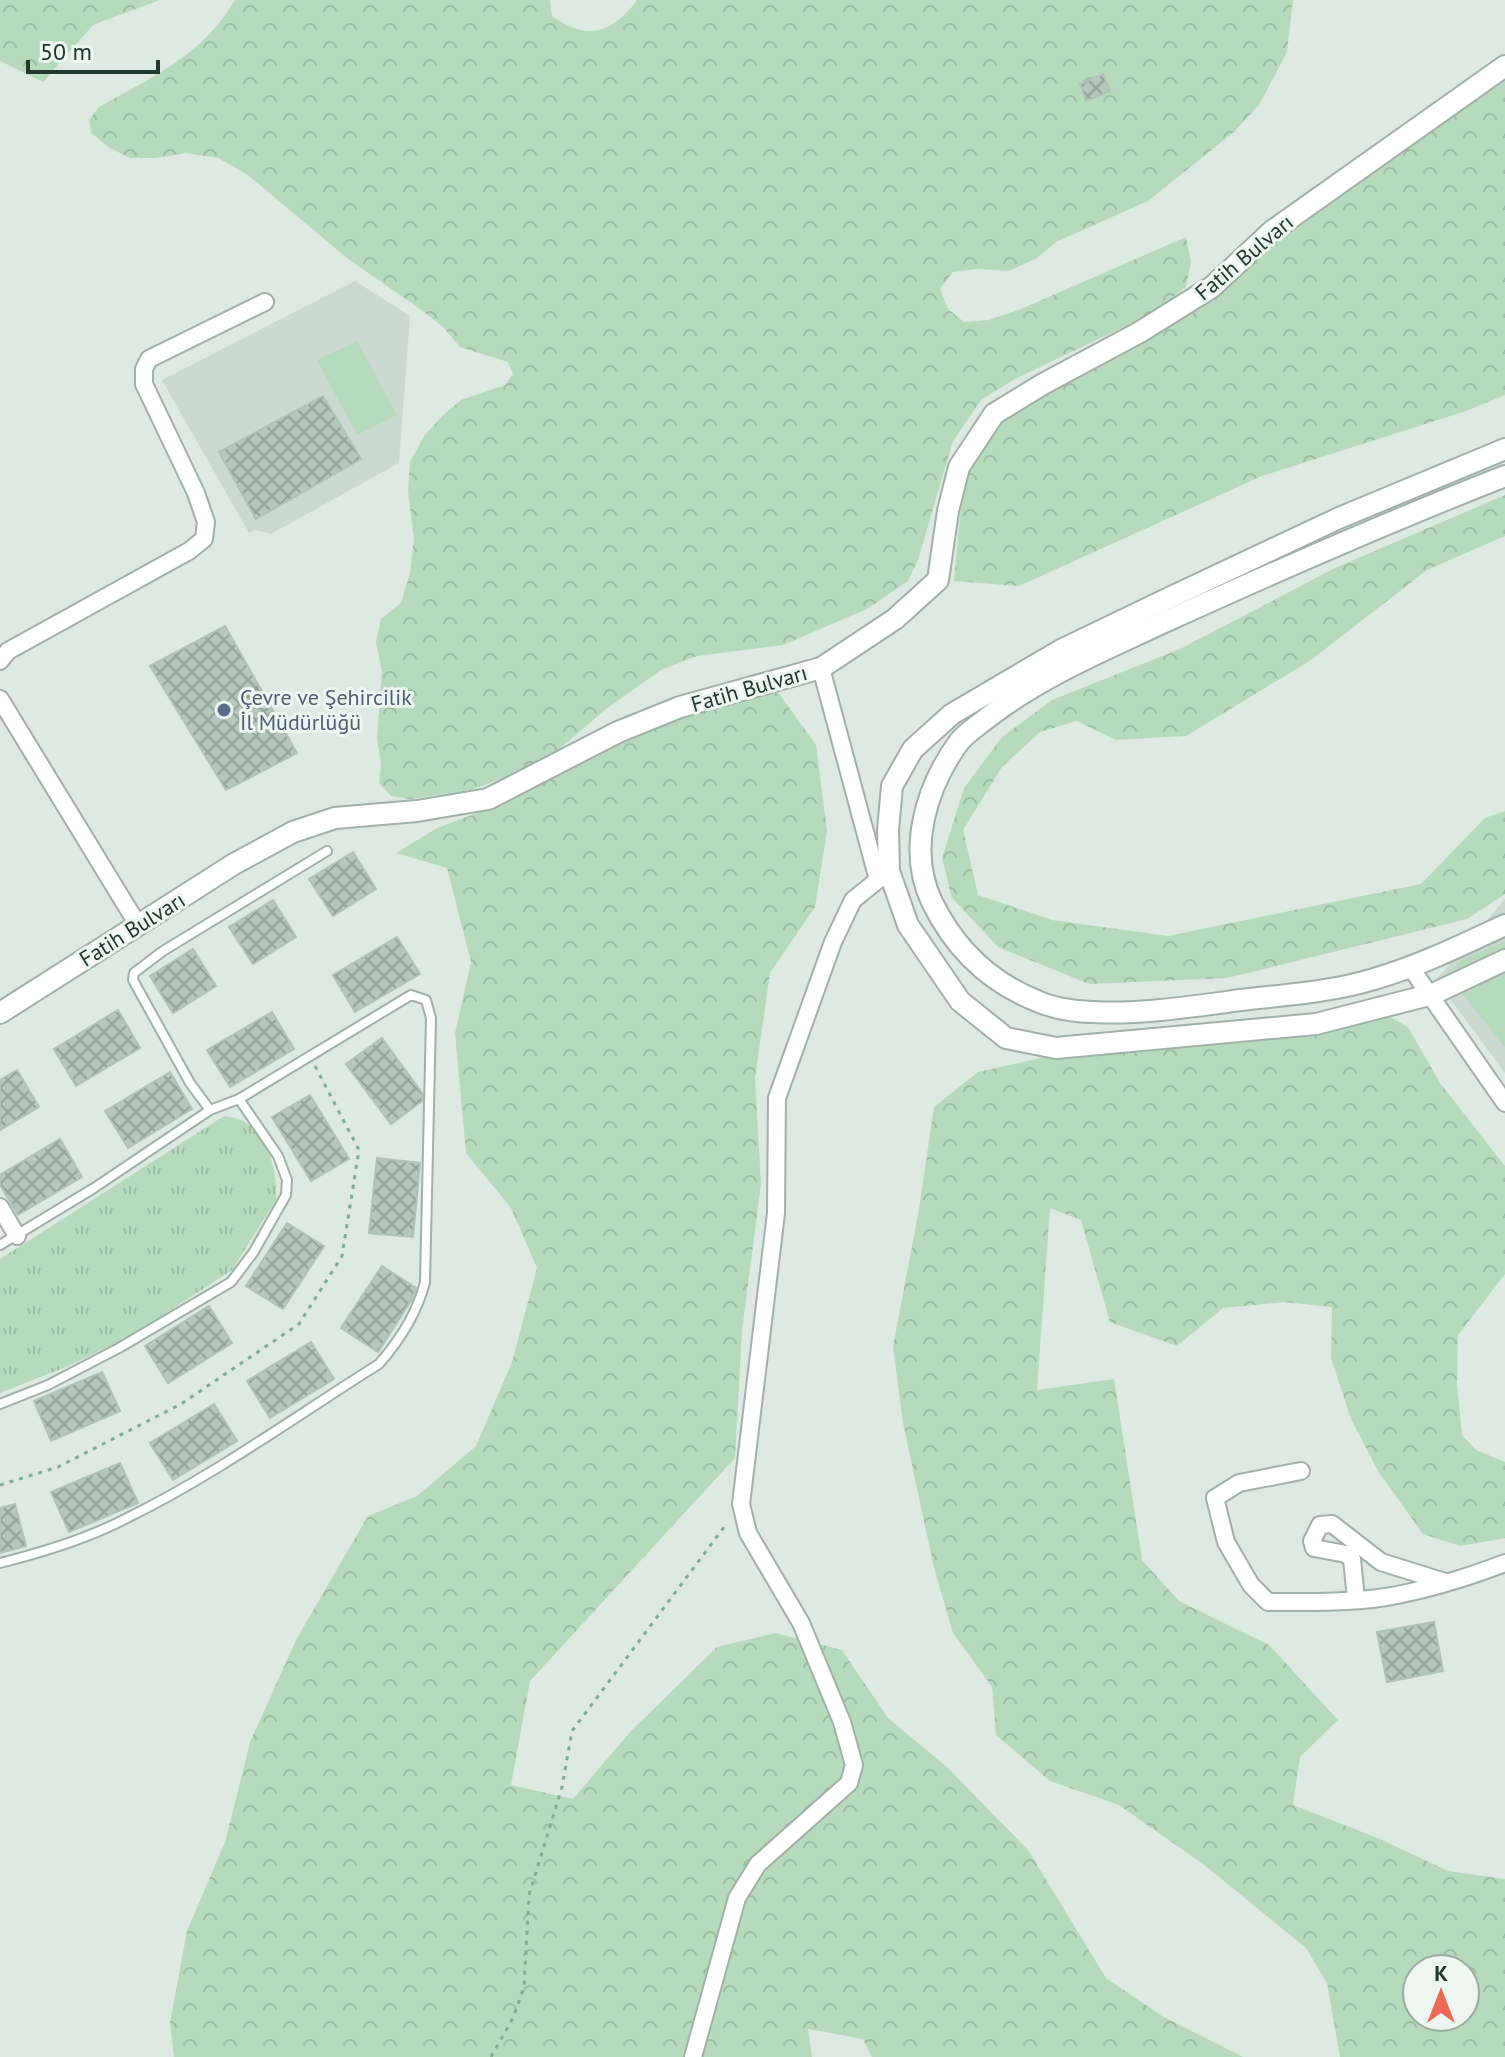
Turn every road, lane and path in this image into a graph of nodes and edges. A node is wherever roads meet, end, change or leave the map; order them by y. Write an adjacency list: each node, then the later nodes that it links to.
1 (1505, 66): 6 (street, Fatih Bulvarı)
2 (265, 302): 5 (street)
3 (1505, 449): 9 (street)
4 (1505, 476): 13 (street)
5 (0, 661)
6 (821, 668): 9 (street); 10 (street, Fatih Bulvarı)
7 (0, 699): 10 (street)
8 (327, 851): 19 (lane)
9 (884, 876): 14 (street); 26 (street)
10 (138, 925): 15 (street, Fatih Bulvarı)
11 (1505, 925): 13 (street)
12 (1505, 960): 14 (street)
13 (1416, 964): 14 (street)
14 (1429, 995): 18 (street)
15 (0, 1013)
16 (310, 1056): 17 (lane); 25 (path); 27 (lane)
17 (239, 1099): 19 (lane); 23 (lane)
18 (1505, 1103)
19 (210, 1110): 21 (lane)
20 (0, 1207): 21 (street)
21 (17, 1236): 22 (lane)
22 (0, 1245)
23 (0, 1404)
24 (1301, 1471): 30 (street)
25 (0, 1485)
26 (741, 1504): 31 (path); 32 (street)
27 (0, 1563)
28 (1505, 1563): 29 (street)
29 (1446, 1583): 30 (street); 30 (street)
30 (1356, 1599)
31 (491, 2057)
32 (693, 2057)

